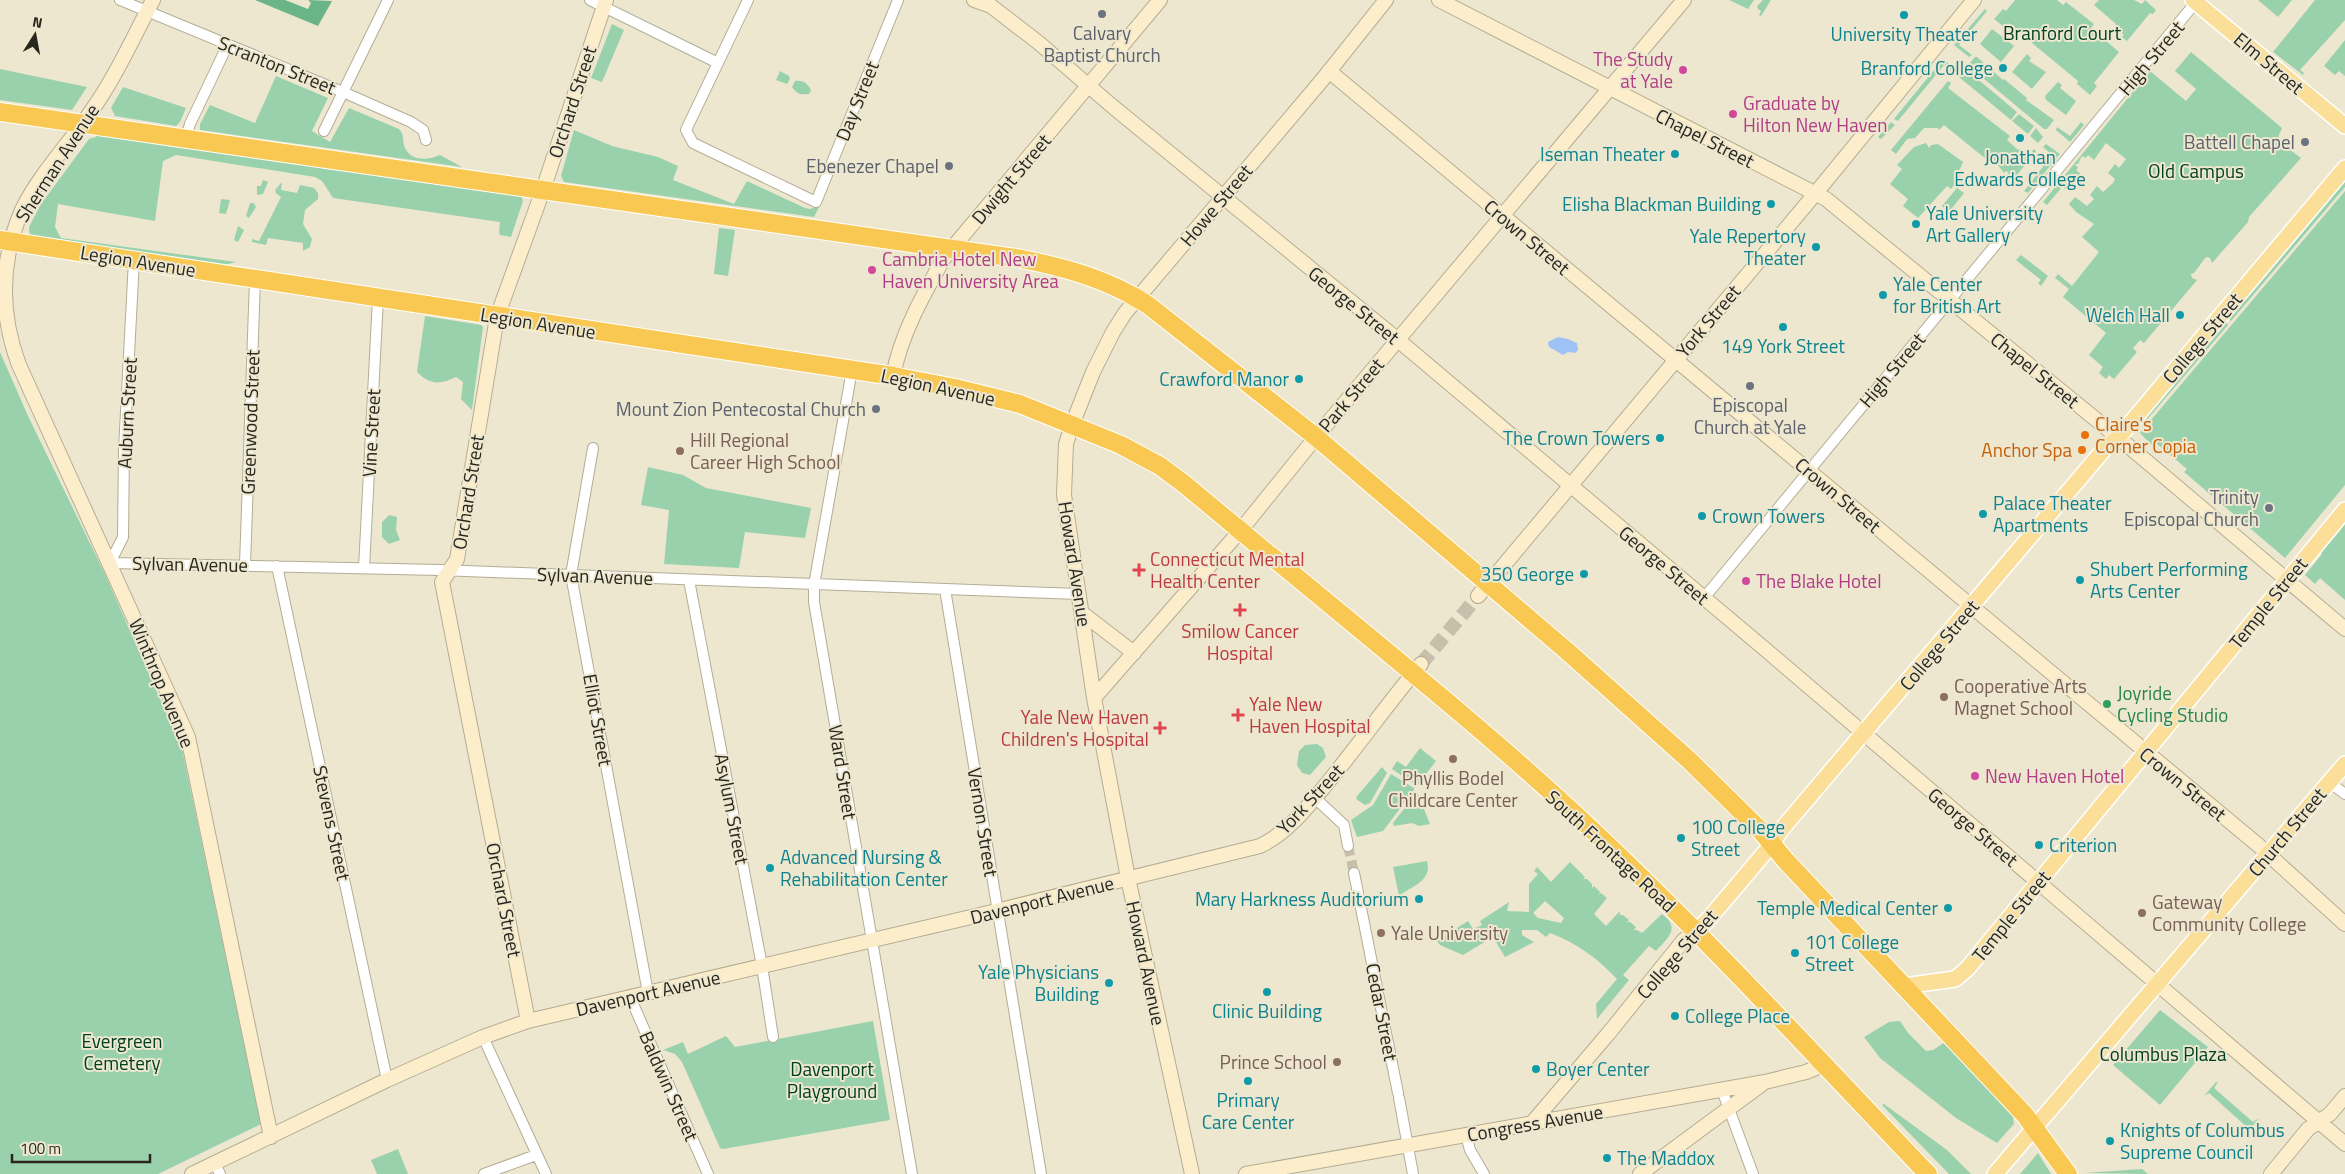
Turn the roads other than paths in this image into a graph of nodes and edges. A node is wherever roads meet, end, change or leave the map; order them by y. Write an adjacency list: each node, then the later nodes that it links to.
1 (120, 0): 14 (street, Scranton Street)
2 (388, 0): 20 (street)
3 (590, 0): 13 (street)
4 (748, 0): 16 (street)
5 (898, 0): 16 (street, Day Street)
6 (974, 0): 18 (main road, George Street)
7 (1160, 0): 18 (main road, Dwight Street)
8 (1386, 0): 17 (main road, Howe Street)
9 (1440, 0): 19 (main road, Chapel Street)
10 (1684, 0): 19 (main road, Park Street)
11 (1974, 0): 29 (main road, York Street)
12 (2195, 1): 23 (main road, Elm Street); 38 (street, High Street)
13 (605, 3): 16 (street); 28 (main road, Orchard Street)
14 (150, 6): 15 (street, Scranton Street); 22 (main road, Sherman Avenue)
15 (228, 44): 20 (street, Scranton Street); 25 (street)
16 (718, 62)
17 (1329, 71): 30 (main road, Howe Street); 31 (main road, Crown Street)
18 (1088, 86): 30 (main road, George Street); 33 (main road, Dwight Street)
19 (1610, 88): 29 (main road, Chapel Street); 31 (main road, Park Street)
20 (343, 92): 24 (street); 26 (street, Scranton Street)
21 (0, 112): 22 (highway)
22 (83, 124): 25 (highway); 32 (main road, Sherman Avenue)
23 (2345, 126)
24 (324, 131)
25 (186, 138): 28 (highway)
26 (426, 140)
27 (2345, 168): 47 (main road, College Street)
28 (543, 190): 33 (highway); 39 (main road, Orchard Street)
29 (1815, 194): 38 (main road, Chapel Street); 41 (main road, York Street)
30 (1223, 197): 37 (main road, Howe Street); 40 (main road, George Street)
31 (1502, 217): 40 (main road, Park Street); 41 (main road, Crown Street)
32 (5, 241): 34 (highway, Legion Avenue); 42 (main road, Sherman Avenue)
33 (952, 249): 37 (highway); 44 (main road, Dwight Street)
34 (134, 260): 35 (highway, Legion Avenue); 53 (street, Auburn Street)
35 (255, 279): 36 (highway, Legion Avenue); 54 (street, Greenwood Street)
36 (378, 298): 39 (highway, Legion Avenue); 56 (street, Vine Street)
37 (1137, 298): 45 (main road, Howe Street); 46 (highway)
38 (1950, 301): 47 (main road, Chapel Street); 49 (street, High Street)
39 (497, 317): 43 (highway, Legion Avenue); 57 (main road, Orchard Street)
40 (1398, 340): 46 (main road, Park Street); 50 (main road, George Street)
41 (1675, 360): 49 (main road, Crown Street); 50 (main road, York Street)
42 (19, 365): 53 (main road, Winthrop Avenue)
43 (852, 370): 44 (highway, Legion Avenue); 61 (street, Ward Street)
44 (893, 376): 45 (highway, Legion Avenue)
45 (1072, 424): 52 (highway, South Frontage Road); 64 (main road, Howard Avenue)
46 (1316, 437): 52 (main road, Park Street); 63 (highway)
47 (2118, 438): 60 (main road, Chapel Street); 66 (main road, College Street)
48 (593, 448): 58 (street, Elliot Street)
49 (1809, 471): 65 (street, High Street); 66 (main road, Crown Street)
50 (1571, 487): 63 (main road, York Street); 65 (main road, George Street)
51 (2345, 510): 60 (main road, Temple Street)
52 (1240, 530): 69 (main road, Park Street); 70 (highway, South Frontage Road)
53 (110, 564): 54 (street, Sylvan Avenue); 106 (main road, Winthrop Avenue)
54 (245, 565): 55 (street, Sylvan Avenue)
55 (277, 566): 56 (street, Sylvan Avenue); 97 (street, Stevens Street)
56 (364, 568): 57 (street, Sylvan Avenue)
57 (450, 570): 58 (street, Sylvan Avenue); 93 (main road, Orchard Street)
58 (571, 575): 59 (street, Sylvan Avenue); 91 (street, Elliot Street)
59 (689, 580): 61 (street, Sylvan Avenue); 88 (street, Asylum Street)
60 (2287, 580): 68 (main road, Chapel Street); 73 (main road, Temple Street)
61 (814, 585): 62 (street, Sylvan Avenue); 87 (street, Ward Street)
62 (945, 589): 64 (street, Sylvan Avenue); 84 (street, Vernon Street)
63 (1484, 590): 78 (highway)
64 (1079, 594): 67 (main road, Howard Avenue)
65 (1704, 598): 72 (main road, George Street)
66 (1971, 607): 72 (main road, College Street); 73 (main road, Crown Street)
67 (1082, 613): 69 (main road); 71 (main road, Howard Avenue)
68 (2345, 630)
69 (1134, 653): 71 (main road, Park Street)
70 (1417, 669): 77 (main road, York Street); 86 (highway, South Frontage Road)
71 (1094, 698): 82 (main road, Howard Avenue)
72 (1863, 734): 78 (main road, College Street); 83 (main road, George Street)
73 (2146, 754): 80 (main road, Crown Street); 83 (main road, Temple Street)
74 (2345, 764): 75 (main road, Church Street)
75 (2330, 782): 76 (street); 80 (main road, Church Street)
76 (2345, 794)
77 (1315, 798): 79 (street); 82 (main road, York Street)
78 (1772, 844): 86 (main road, College Street); 90 (highway)
79 (1348, 846)
80 (2268, 855): 85 (main road, Crown Street); 89 (main road, Church Street)
81 (1354, 873): 108 (street, Cedar Street)
82 (1128, 878): 84 (main road, Davenport Avenue); 117 (main road, Howard Avenue)
83 (2038, 882): 89 (main road, George Street); 90 (main road, Temple Street)
84 (997, 911): 87 (main road, Davenport Avenue); 116 (street, Vernon Street)
85 (2345, 924)
86 (1695, 931): 96 (highway, South Frontage Road); 103 (main road, College Street)
87 (871, 941): 88 (main road, Davenport Avenue); 115 (street, Ward Street)
88 (762, 966): 91 (main road, Davenport Avenue); 95 (street, Asylum Street)
89 (2157, 985): 102 (main road, George Street); 104 (main road, Church Street)
90 (1904, 986): 104 (highway)
91 (648, 993): 92 (main road, Davenport Avenue)
92 (630, 997): 93 (main road, Davenport Avenue); 114 (street, Baldwin Street)
93 (528, 1021): 94 (main road, Davenport Avenue)
94 (483, 1037): 97 (main road, Davenport Avenue); 109 (street)
95 (773, 1037)
96 (1823, 1065): 98 (main road, Congress Avenue); 123 (highway, South Frontage Road)
97 (387, 1080): 106 (main road, Davenport Avenue)
98 (1765, 1082): 99 (main road, Congress Avenue); 101 (main road)
99 (1722, 1090): 101 (street); 103 (main road, Congress Avenue)
100 (2345, 1096): 102 (main road)
101 (1728, 1110): 121 (main road); 122 (street)
102 (2320, 1122): 107 (main road, George Street); 126 (main road)
103 (1532, 1123): 105 (main road, Congress Avenue)
104 (2035, 1127): 124 (main road, Church Street); 125 (highway)
105 (1466, 1135): 108 (main road, Congress Avenue); 120 (street)
106 (271, 1137): 110 (main road, Davenport Avenue)
107 (2345, 1144)
108 (1408, 1145): 118 (main road, Congress Avenue); 119 (street, Cedar Street)
109 (536, 1155): 112 (street); 113 (street)
110 (218, 1168): 111 (main road, Davenport Avenue)
111 (192, 1174)
112 (484, 1174)
113 (546, 1174)
114 (708, 1174)
115 (912, 1174)
116 (1041, 1174)
117 (1192, 1174)
118 (1246, 1174)
119 (1413, 1174)
120 (1484, 1174)
121 (1640, 1174)
122 (1753, 1174)
123 (1928, 1174)
124 (1995, 1174)
125 (2068, 1174)
126 (2271, 1174)

